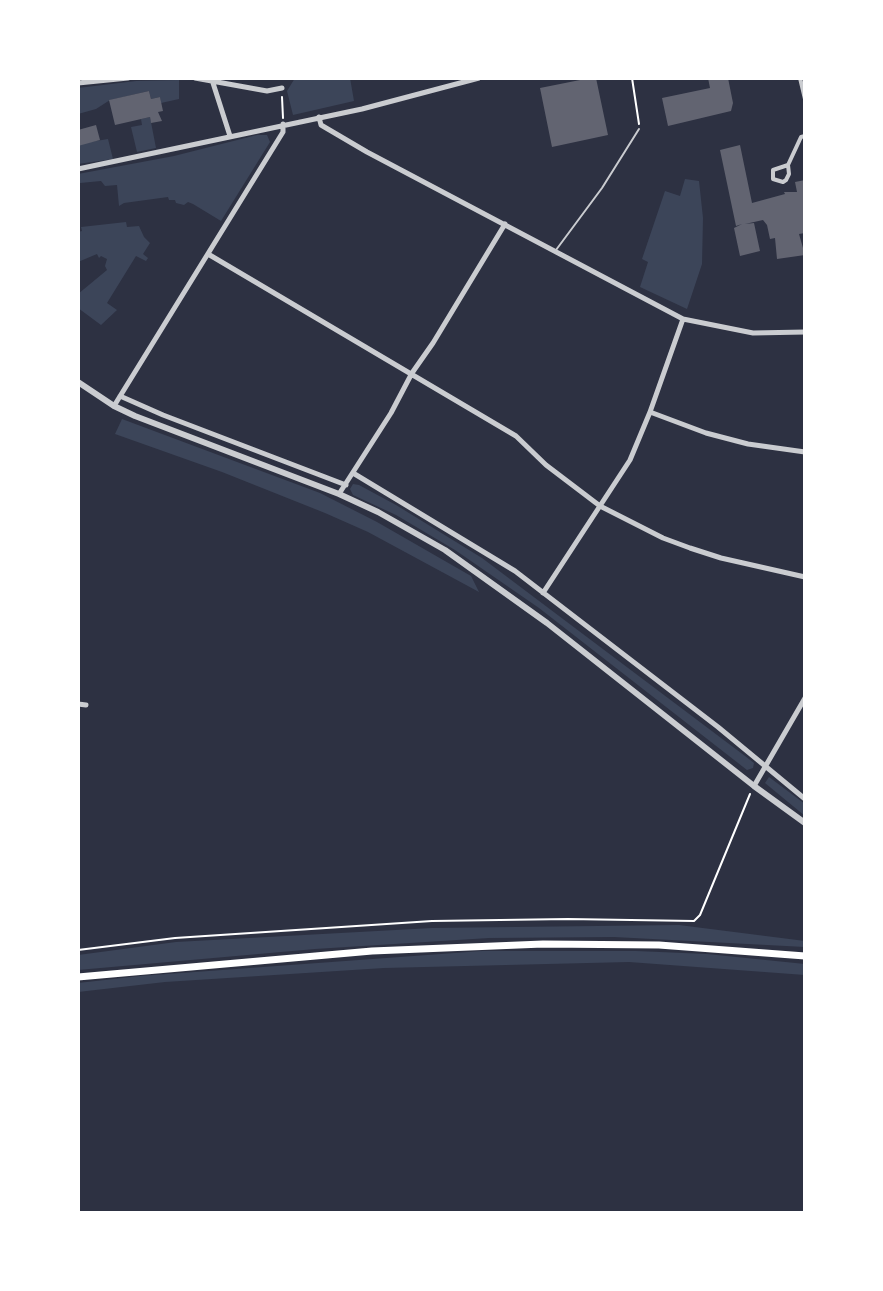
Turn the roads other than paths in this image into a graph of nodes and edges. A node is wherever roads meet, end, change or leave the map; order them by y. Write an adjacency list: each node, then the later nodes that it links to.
1 (128, 78): 5 (street)
2 (195, 78): 6 (street)
3 (479, 78): 9 (street)
4 (800, 78): 8 (street)
5 (78, 83)
6 (213, 83): 7 (street); 12 (street)
7 (282, 88)
8 (805, 99)
9 (319, 117): 10 (street); 16 (street)
10 (283, 124): 12 (street); 18 (street)
11 (639, 129): 17 (lane)
12 (230, 136): 15 (street)
13 (805, 136): 14 (street)
14 (788, 165): 14 (street)
15 (78, 169)
16 (505, 224): 17 (street); 21 (street)
17 (555, 251): 19 (street)
18 (208, 254): 21 (street); 23 (street)
19 (683, 319): 20 (street); 25 (street)
20 (805, 332)
21 (412, 373): 27 (street); 30 (street)
22 (78, 382): 24 (street)
23 (120, 396): 24 (street); 28 (street)
24 (114, 406): 29 (street)
25 (650, 412): 26 (street); 30 (street)
26 (805, 452)
27 (353, 473): 28 (street); 32 (street)
28 (346, 485): 29 (street)
29 (339, 494): 37 (street)
30 (600, 506): 31 (street); 32 (street)
31 (805, 577)
32 (543, 593): 36 (street)
33 (805, 698): 36 (street)
34 (78, 704): 35 (street)
35 (86, 705)
36 (765, 766): 37 (street); 38 (street)
37 (754, 786): 39 (street)
38 (805, 799)
39 (805, 823)
40 (805, 956): 41 (main road)
41 (78, 977)

